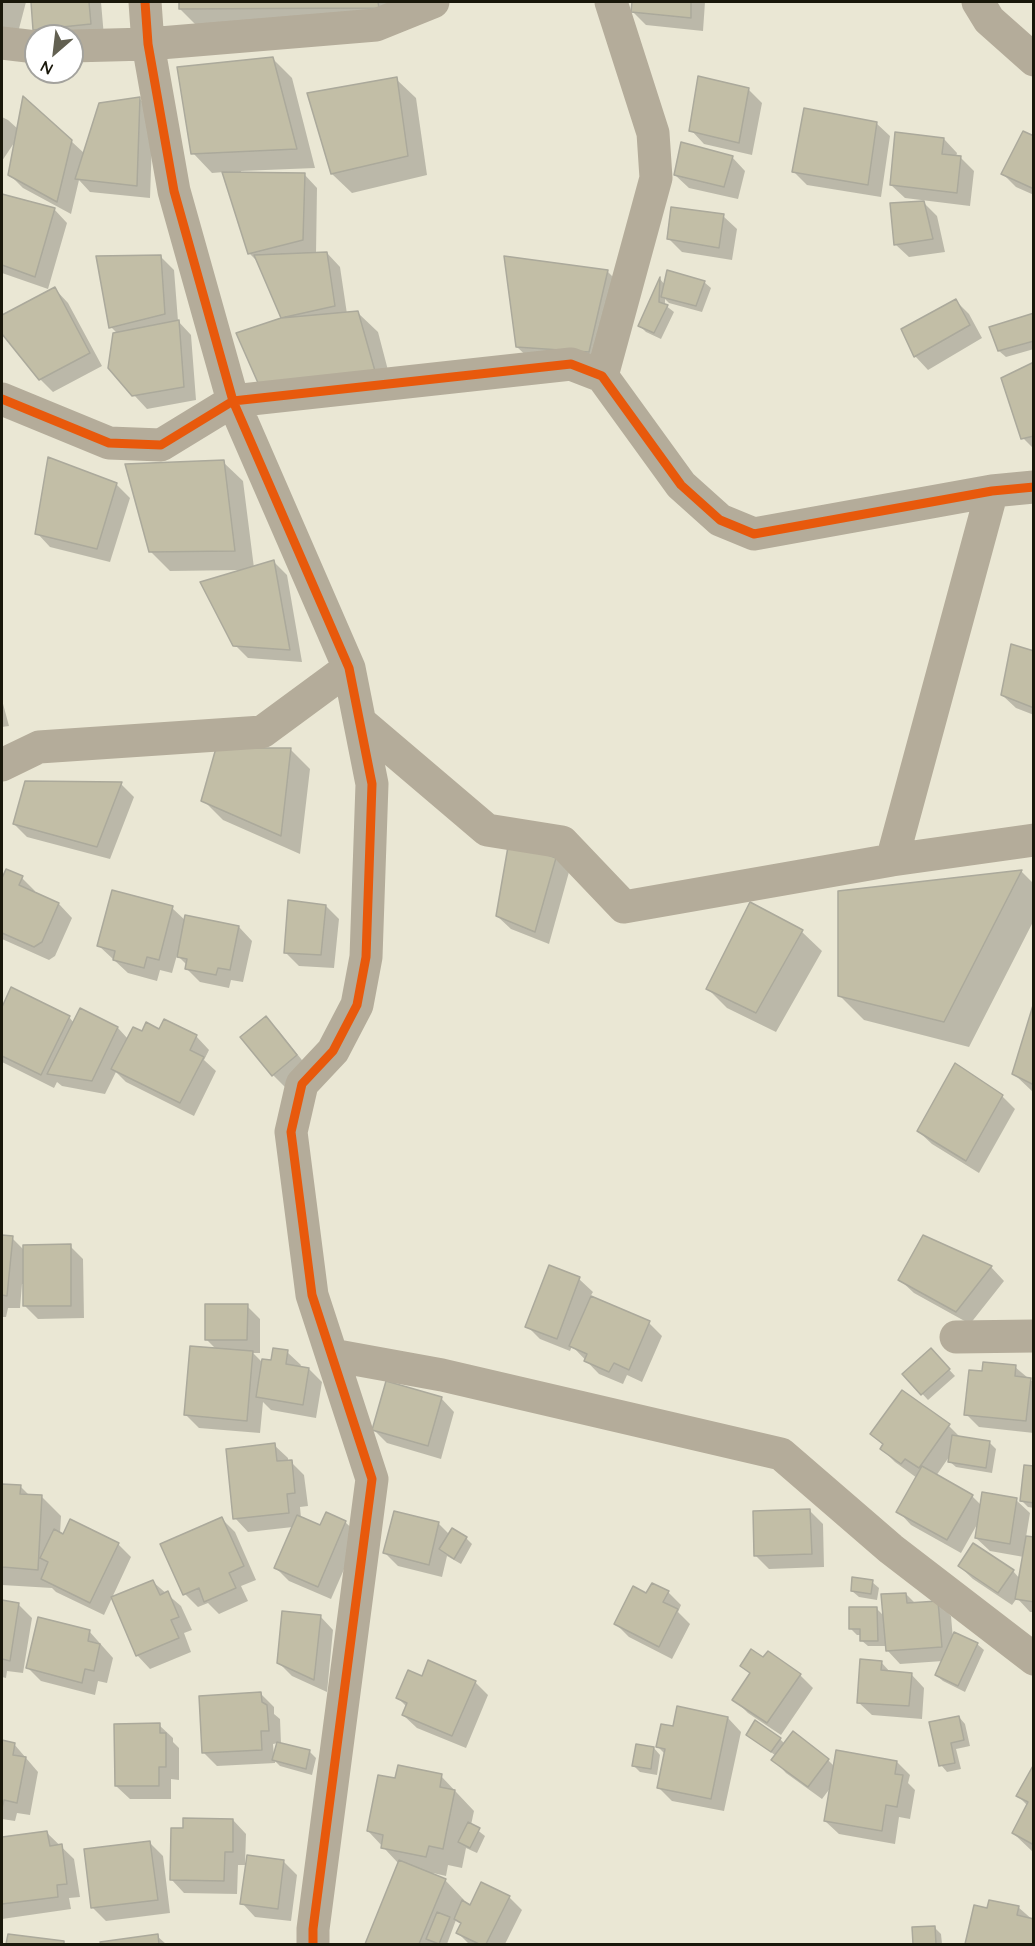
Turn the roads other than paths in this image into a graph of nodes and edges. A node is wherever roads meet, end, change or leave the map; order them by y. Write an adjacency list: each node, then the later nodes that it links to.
1 (145, 2): 6 (street)
2 (433, 2): 6 (street)
3 (611, 2): 10 (street)
4 (978, 2): 9 (street)
5 (2, 43): 7 (street)
6 (148, 44): 8 (street); 12 (street)
7 (24, 46)
8 (84, 46)
9 (1034, 60)
10 (602, 376): 12 (street); 14 (street)
11 (2, 399): 12 (street)
12 (232, 401): 15 (street)
13 (1034, 486): 14 (street)
14 (992, 491): 19 (street)
15 (349, 668): 16 (street); 17 (street)
16 (360, 722): 19 (street); 22 (street)
17 (2, 765)
18 (1034, 840): 19 (street)
19 (892, 860)
20 (1034, 1336): 21 (street)
21 (956, 1337)
22 (332, 1355): 23 (street); 24 (street)
23 (1034, 1659)
24 (313, 1944)

